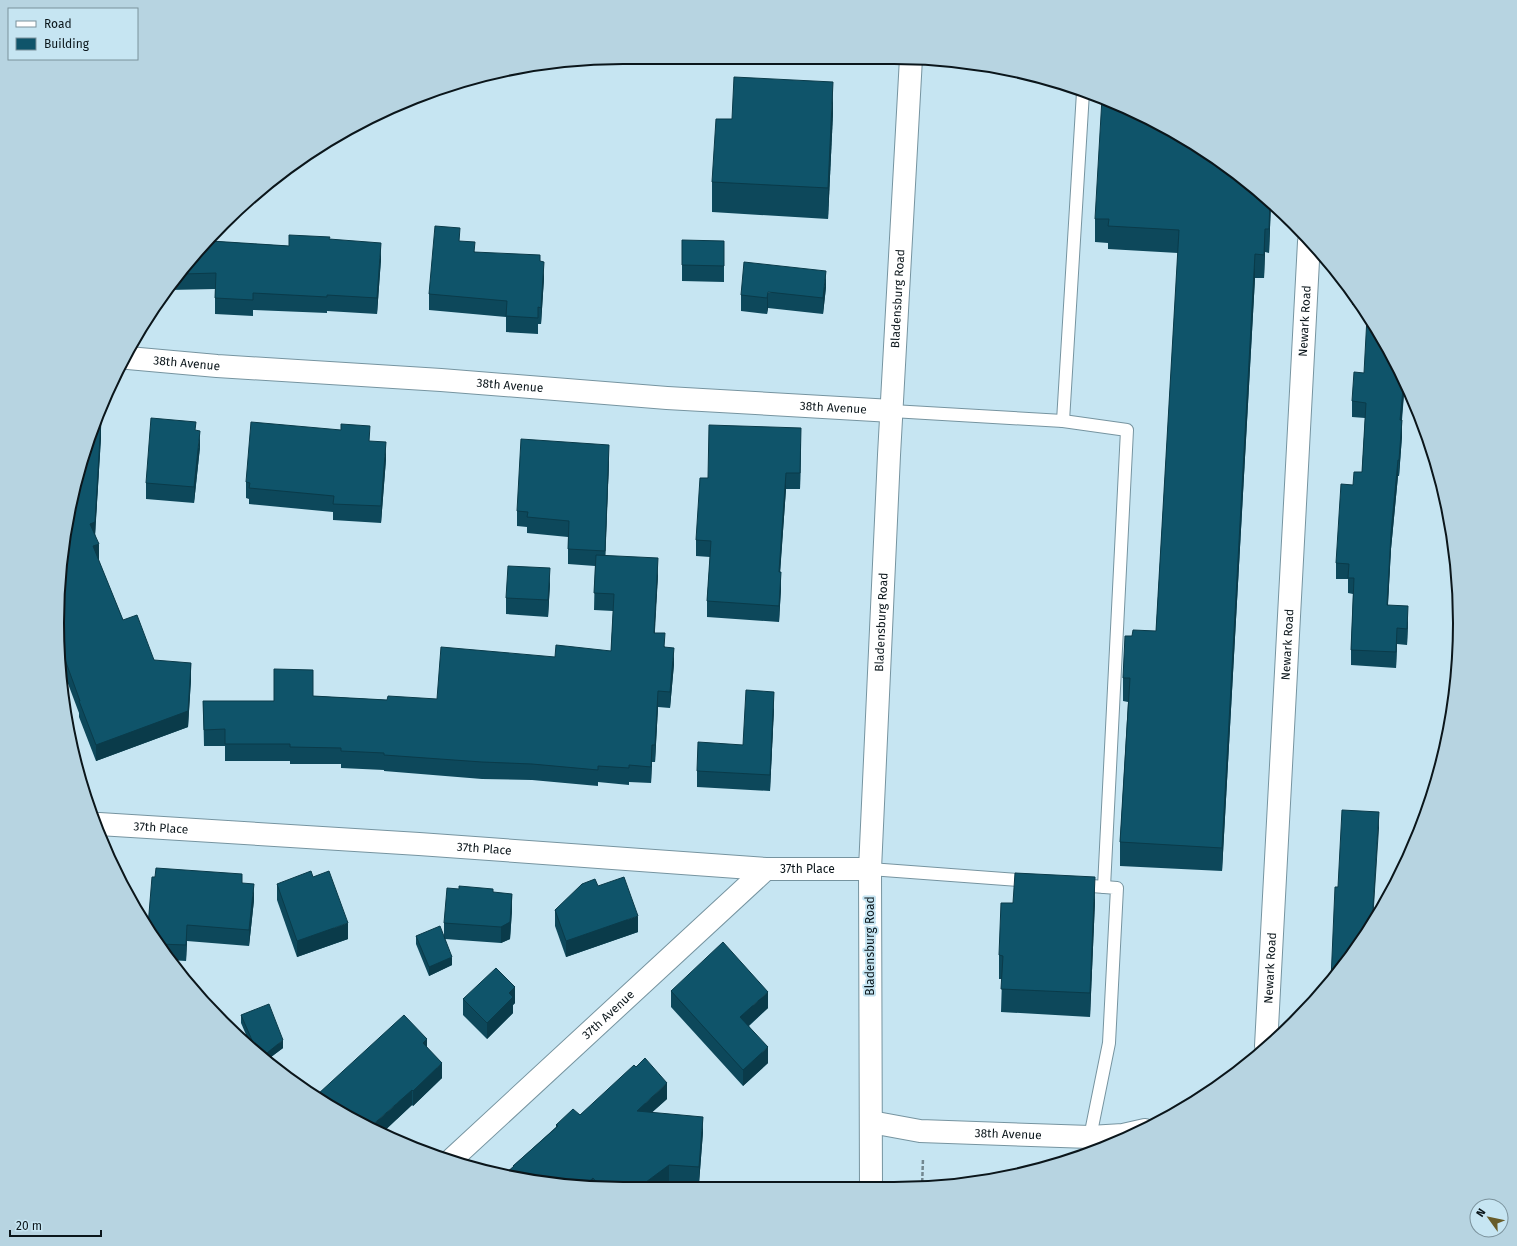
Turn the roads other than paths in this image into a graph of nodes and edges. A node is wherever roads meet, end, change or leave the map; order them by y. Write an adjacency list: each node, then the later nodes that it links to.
1 (911, 64): 5 (street, Bladensburg Road)
2 (1083, 97): 6 (lane)
3 (1309, 248): 13 (street, Newark Road)
4 (131, 358): 5 (street, 38th Avenue)
5 (892, 411): 6 (lane); 9 (street, Bladensburg Road)
6 (1063, 421): 12 (lane)
7 (102, 824): 8 (street, 37th Place)
8 (766, 869): 9 (street, 37th Place); 17 (street, 37th Avenue)
9 (870, 869): 10 (lane); 14 (street, Bladensburg Road)
10 (1042, 882)
11 (1066, 884): 12 (lane)
12 (1104, 887): 16 (lane)
13 (1266, 1040)
14 (870, 1122): 16 (street, 38th Avenue); 18 (street, Bladensburg Road)
15 (1116, 1135): 16 (street, 38th Avenue)
16 (1090, 1137)
17 (455, 1156)
18 (871, 1182)

